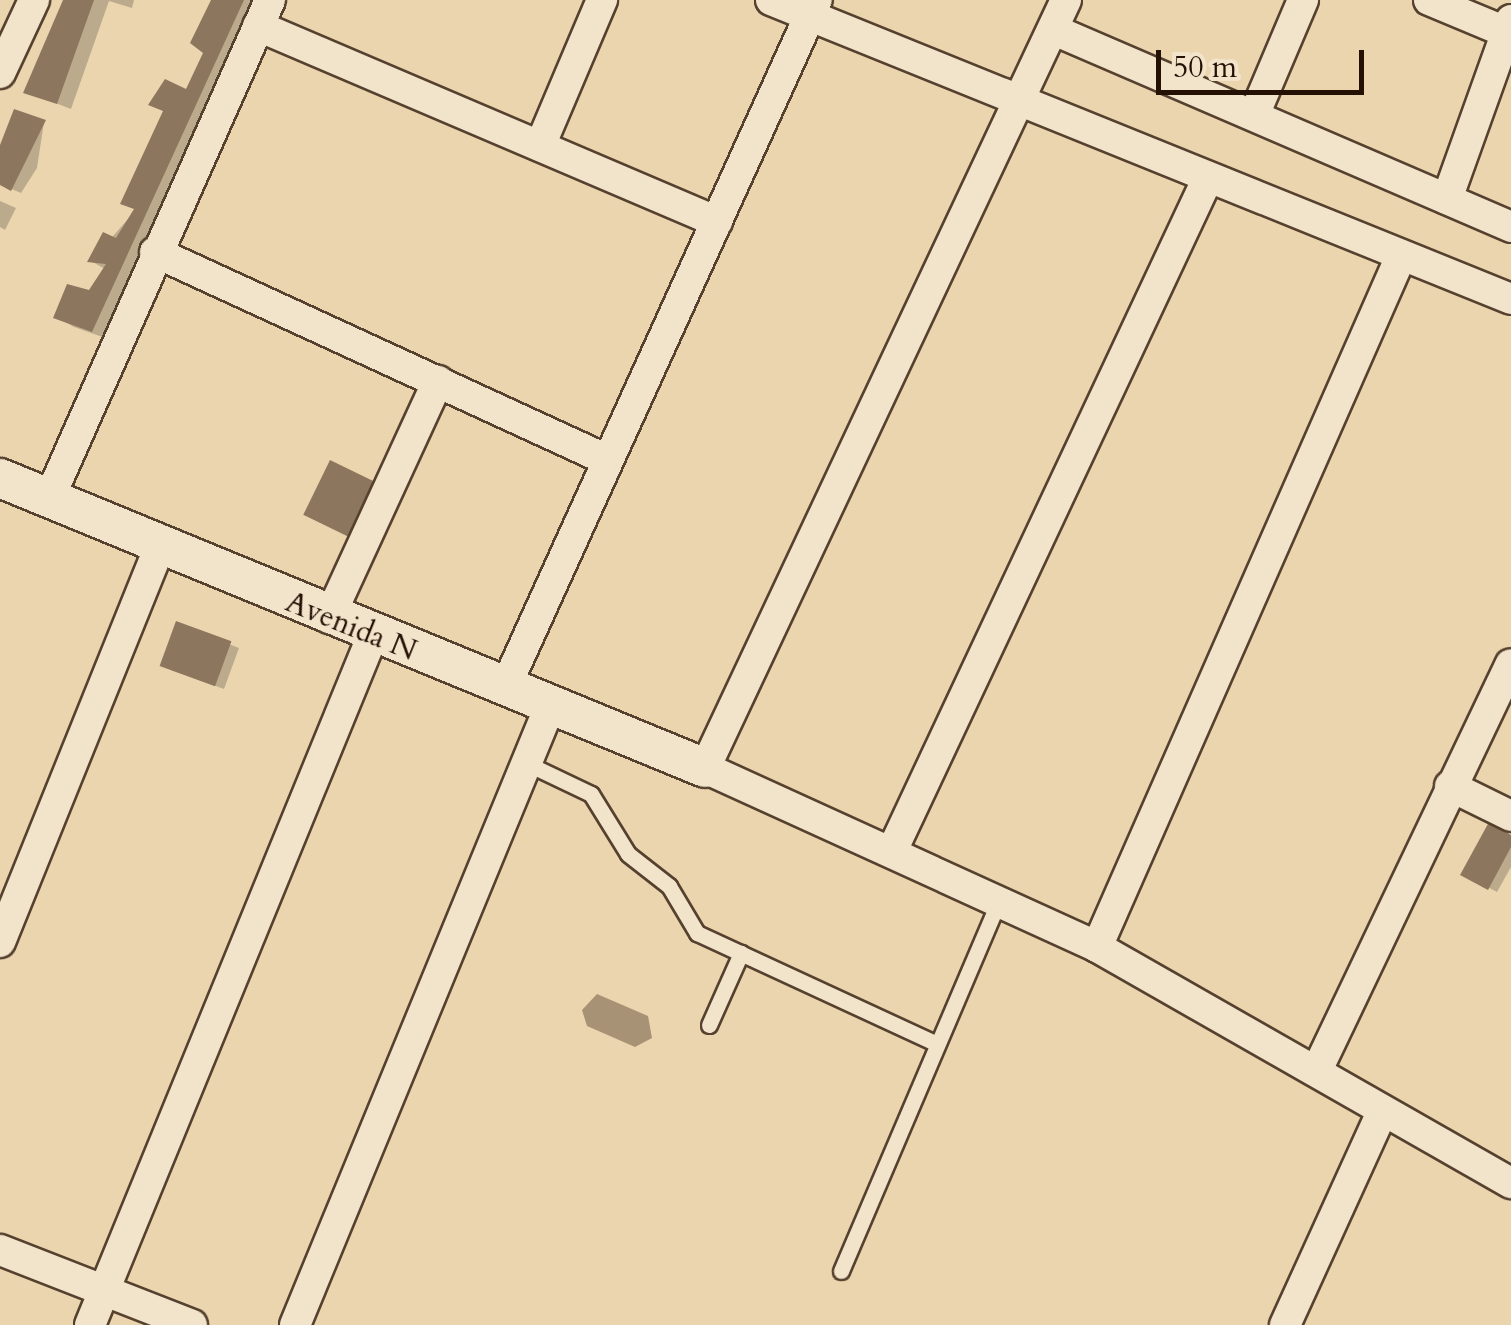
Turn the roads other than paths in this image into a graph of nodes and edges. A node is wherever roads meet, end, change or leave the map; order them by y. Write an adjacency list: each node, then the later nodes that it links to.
1 (34, 0): 11 (street)
2 (602, 0): 14 (street)
3 (771, 0): 7 (street)
4 (1066, 0): 10 (street)
5 (1303, 0): 13 (street)
6 (1428, 0): 9 (street)
7 (814, 8): 12 (street); 17 (street)
8 (264, 13): 14 (street); 19 (street)
9 (1508, 26): 16 (street)
10 (1054, 30): 12 (street); 13 (street)
11 (0, 72)
12 (1017, 104): 15 (street); 33 (street)
13 (1255, 113): 16 (street)
14 (540, 146): 17 (street)
15 (1208, 180): 20 (street); 36 (street)
16 (1447, 199): 18 (street)
17 (716, 222): 23 (street)
18 (1511, 226)
19 (155, 252): 22 (street); 25 (street)
20 (1402, 256): 21 (street); 39 (street)
21 (1511, 299)
22 (438, 381): 23 (street); 27 (street)
23 (608, 460): 30 (street)
24 (0, 478): 25 (street, Avenida N)
25 (48, 499): 26 (street, Avenida N)
26 (158, 550): 27 (street, Avenida N); 38 (street)
27 (329, 618): 28 (street, Avenida N)
28 (372, 637): 30 (street, Avenida N); 48 (street)
29 (1511, 664): 34 (street)
30 (505, 688): 31 (street, Avenida N)
31 (550, 706): 32 (street); 33 (street, Avenida N)
32 (526, 762): 40 (lane); 51 (street)
33 (706, 768): 36 (street)
34 (1450, 786): 35 (street); 43 (street)
35 (1511, 816)
36 (892, 851): 37 (street)
37 (998, 901): 39 (street); 42 (lane)
38 (0, 942)
39 (1097, 947): 43 (street)
40 (741, 953): 41 (lane); 42 (lane)
41 (709, 1026)
42 (937, 1044): 47 (lane)
43 (1319, 1066): 44 (street)
44 (1381, 1114): 45 (street); 52 (street)
45 (1511, 1183)
46 (0, 1250): 48 (street)
47 (841, 1270)
48 (103, 1291): 49 (street); 50 (street)
49 (90, 1325)
50 (192, 1325)
51 (295, 1325)
52 (1286, 1325)

